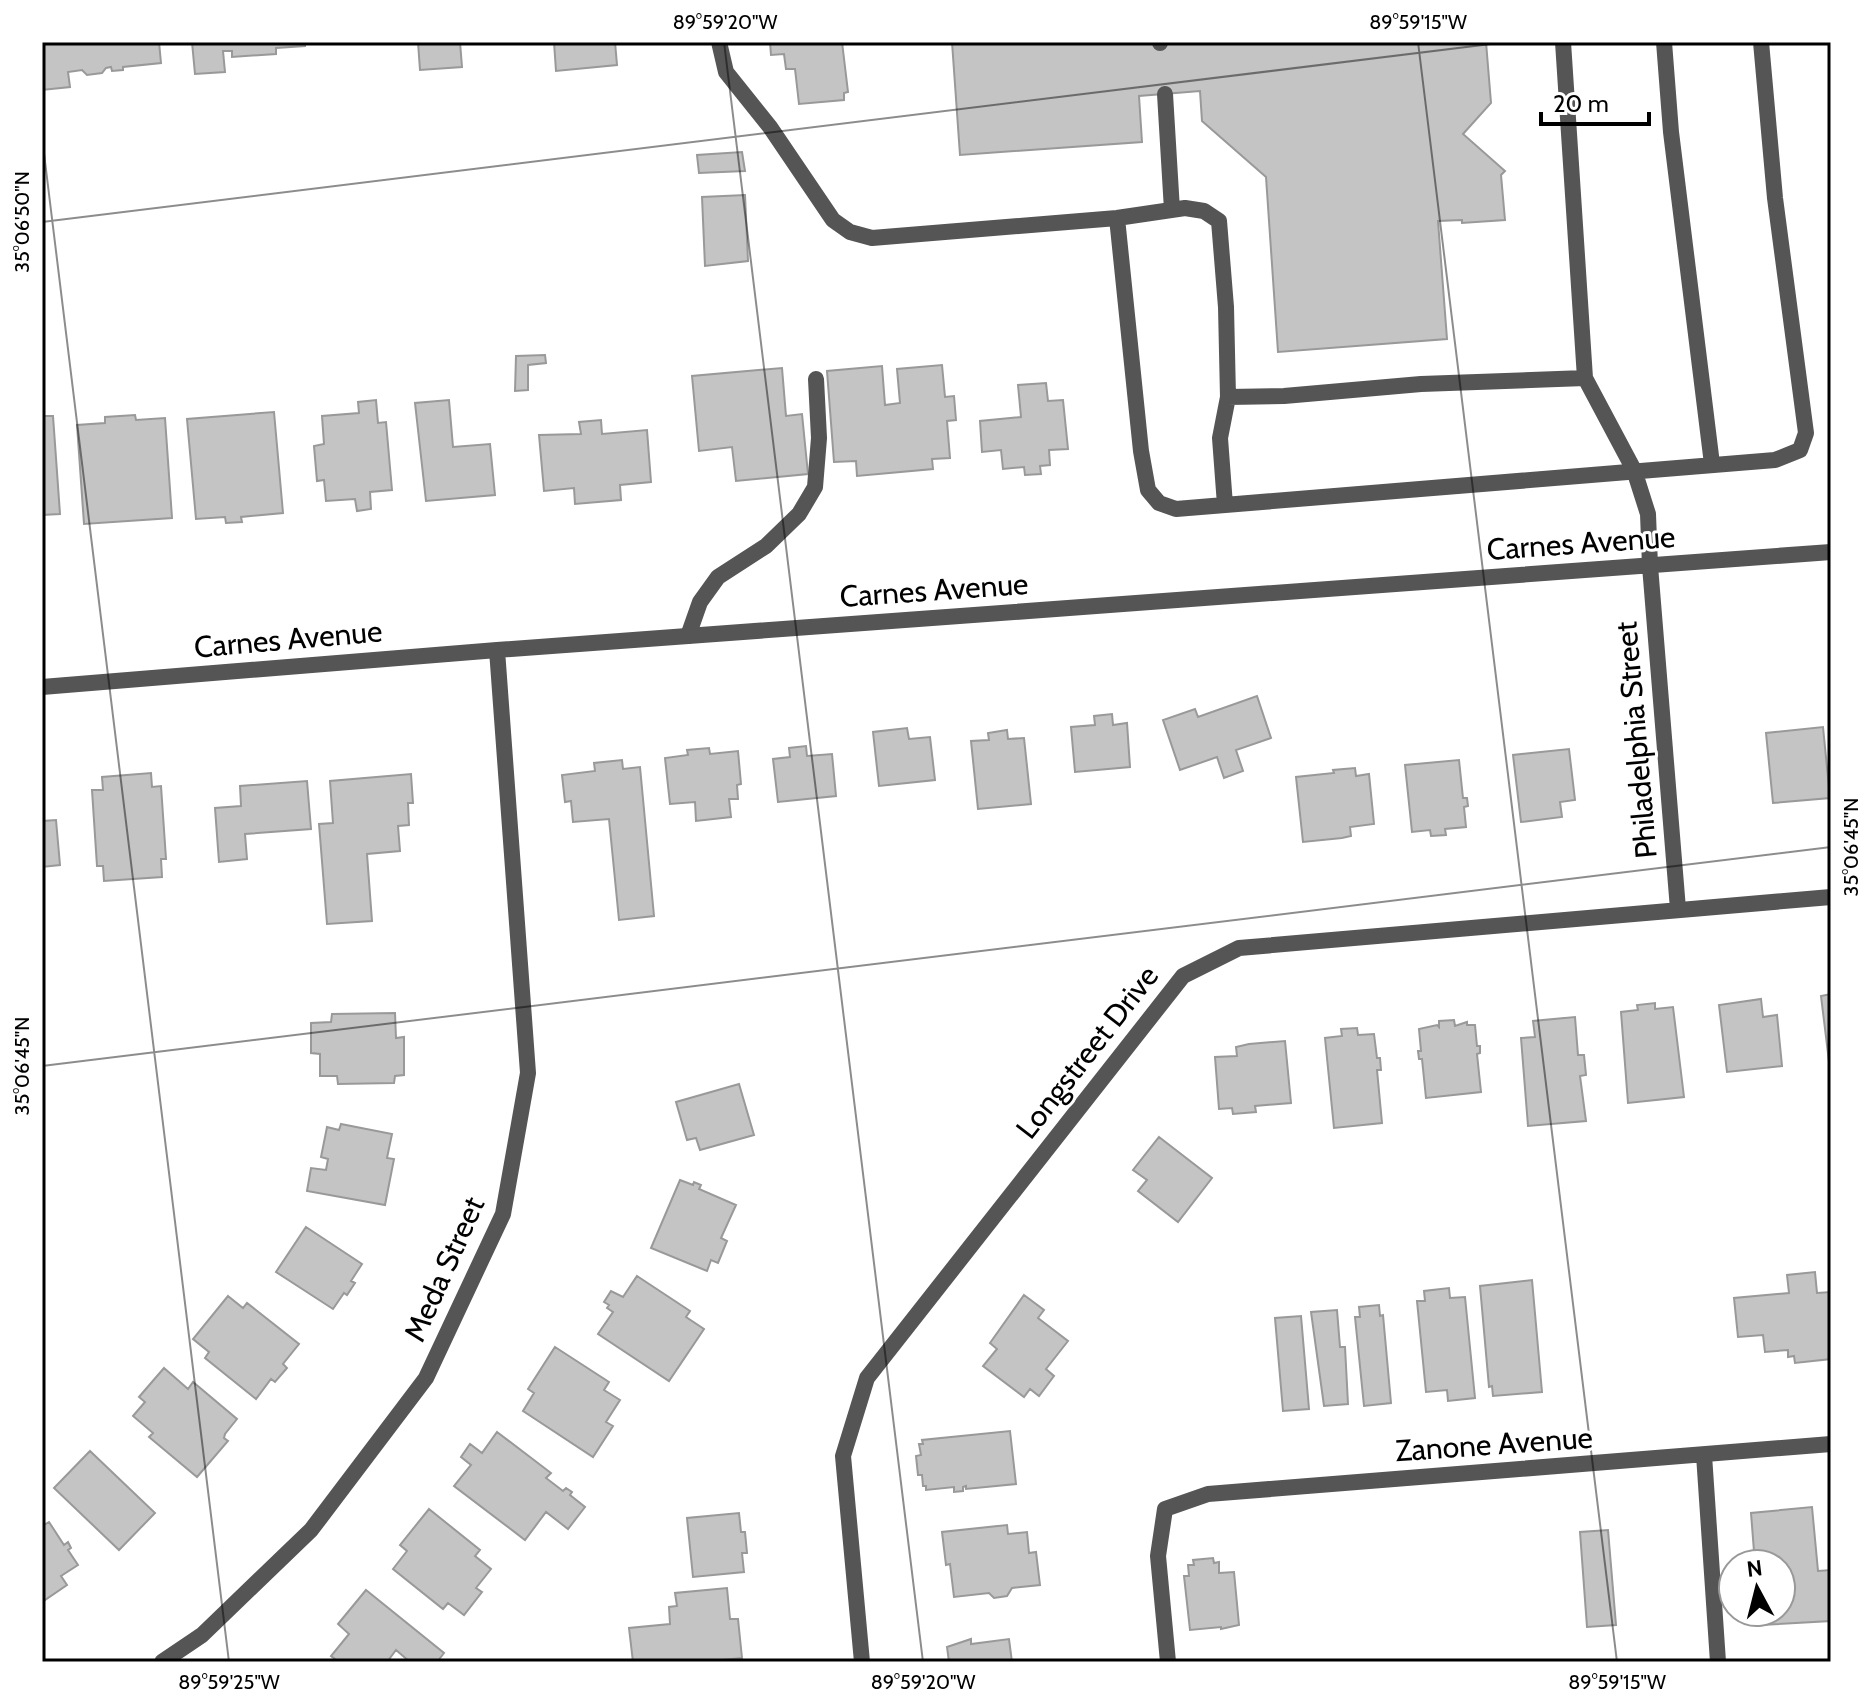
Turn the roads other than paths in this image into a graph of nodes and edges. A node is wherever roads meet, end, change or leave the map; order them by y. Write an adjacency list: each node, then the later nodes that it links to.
1 (719, 42): 7 (street)
2 (1563, 42): 8 (street)
3 (1664, 42): 11 (street)
4 (1761, 42): 11 (street)
5 (1165, 94): 6 (street)
6 (1172, 210): 7 (street); 10 (street)
7 (1117, 218): 13 (street)
8 (1585, 378): 10 (street); 12 (street, Philadelphia Street)
9 (816, 379): 16 (street)
10 (1228, 397): 13 (street)
11 (1712, 464): 12 (street)
12 (1634, 470): 13 (street); 15 (street, Philadelphia Street)
13 (1225, 505)
14 (1831, 552): 15 (street, Carnes Avenue)
15 (1650, 566): 16 (street, Carnes Avenue); 20 (street, Philadelphia Street)
16 (688, 636): 17 (street, Carnes Avenue)
17 (497, 650): 18 (street, Carnes Avenue); 23 (street, Meda Street)
18 (42, 687)
19 (1831, 897): 20 (street, Longstreet Drive)
20 (1678, 909): 24 (street, Longstreet Drive)
21 (1831, 1444): 22 (street, Zanone Avenue)
22 (1704, 1455): 25 (street, Zanone Avenue); 26 (street)
23 (162, 1662)
24 (862, 1662)
25 (1168, 1662)
26 (1718, 1662)

